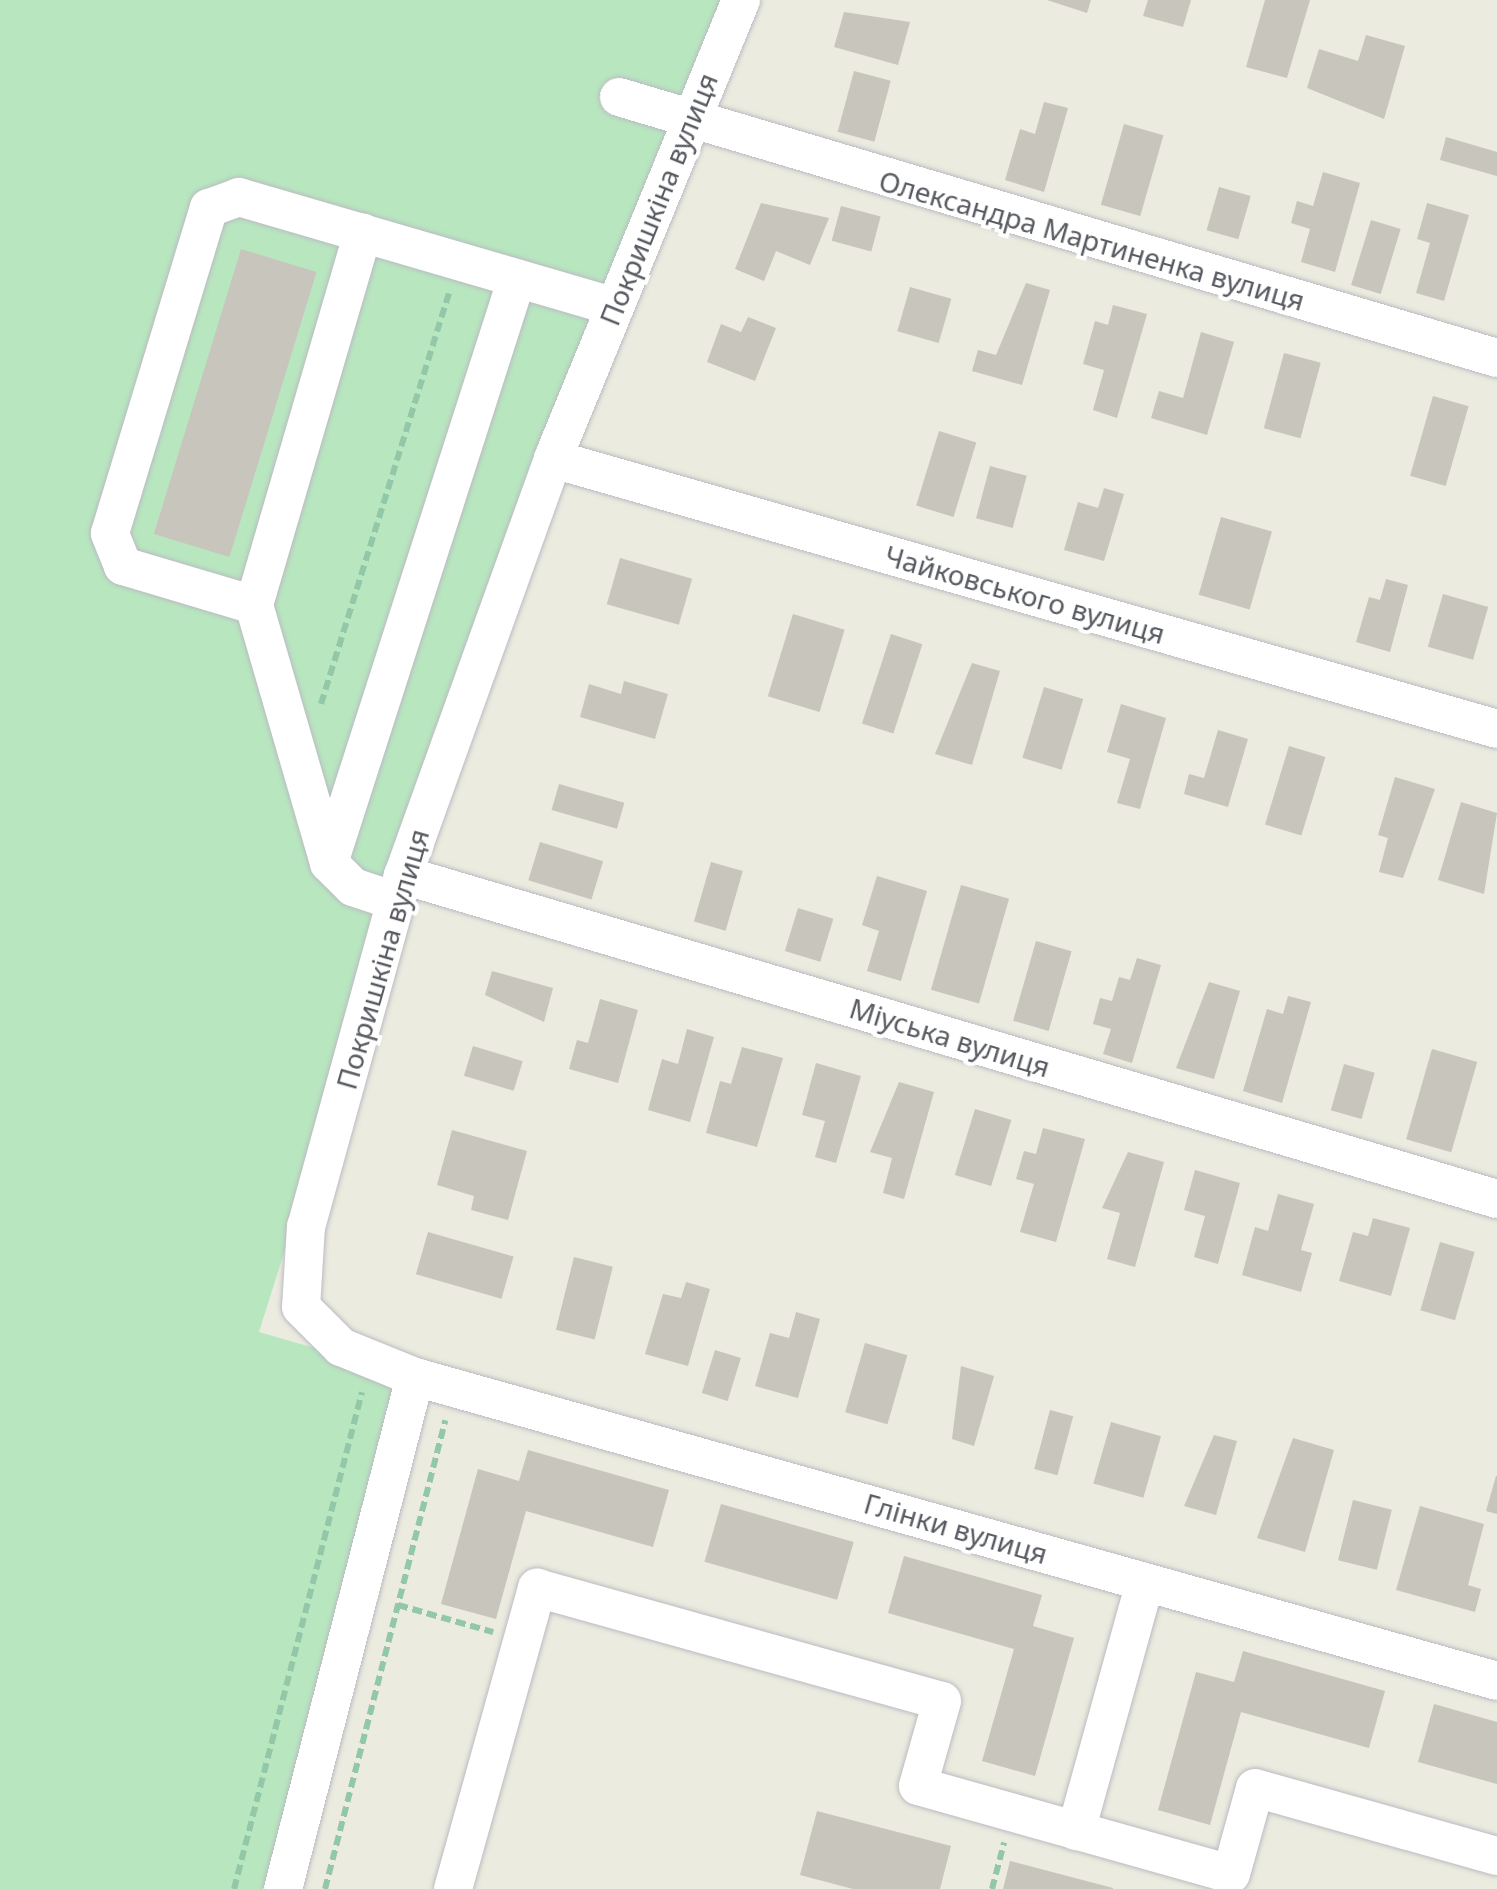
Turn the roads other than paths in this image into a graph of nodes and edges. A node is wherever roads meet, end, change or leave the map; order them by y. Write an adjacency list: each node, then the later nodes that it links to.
1 (741, 0): 3 (street, Покришкіна вулиця)
2 (620, 97): 3 (street, Олександра Мартиненка вулиця)
3 (687, 123): 6 (street, Покришкіна вулиця); 7 (street, Олександра Мартиненка вулиця)
4 (363, 233): 5 (street); 9 (street); 9 (street)
5 (517, 278): 6 (street); 11 (street)
6 (614, 306): 8 (street, Покришкіна вулиця)
7 (1497, 358)
8 (553, 459): 10 (street, Чайковського вулиця); 12 (street, Покришкіна вулиця)
9 (254, 605): 11 (street)
10 (1497, 729)
11 (329, 863): 12 (street, Міуська вулиця)
12 (399, 888): 13 (street, Міуська вулиця); 14 (street, Покришкіна вулиця)
13 (1497, 1199)
14 (414, 1377): 15 (street, Глінки вулиця); 19 (street)
15 (1145, 1582): 16 (street, Глінки вулиця); 17 (street)
16 (1497, 1681)
17 (1076, 1831): 18 (street); 20 (street)
18 (1497, 1856)
19 (283, 1889)
20 (454, 1889)

